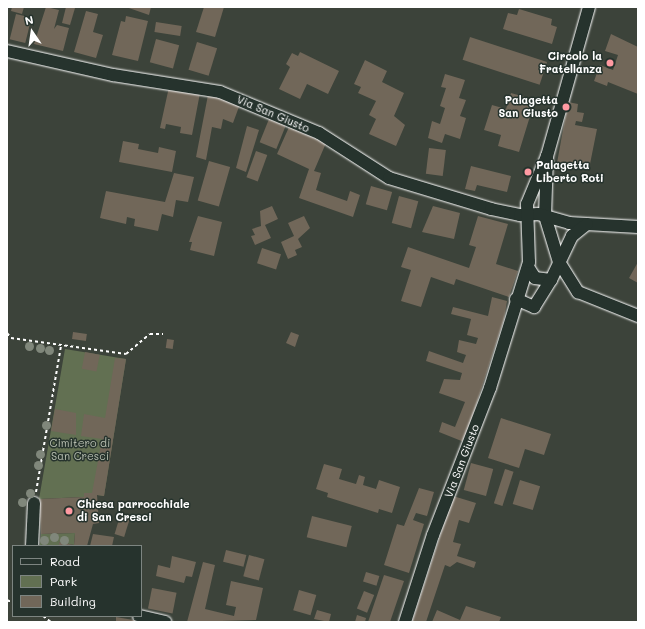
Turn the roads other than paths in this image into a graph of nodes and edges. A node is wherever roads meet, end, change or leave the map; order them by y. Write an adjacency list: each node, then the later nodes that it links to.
1 (589, 7): 3 (street)
2 (7, 51): 4 (street, Via San Giusto)
3 (547, 156): 4 (street); 5 (street)
4 (525, 215): 5 (street, Via San Giusto); 9 (street, Via San Giusto)
5 (545, 216): 6 (street, Via San Giusto); 8 (street)
6 (587, 224): 7 (street, Via San Giusto); 8 (street)
7 (638, 227)
8 (559, 262): 10 (street); 12 (street)
9 (528, 266): 10 (street); 11 (street, Via San Giusto)
10 (551, 280): 11 (street)
11 (516, 300): 17 (street, Via San Giusto)
12 (638, 316)
13 (34, 503): 14 (street)
14 (32, 545)
15 (142, 617): 16 (street)
16 (164, 622)
17 (405, 622)

